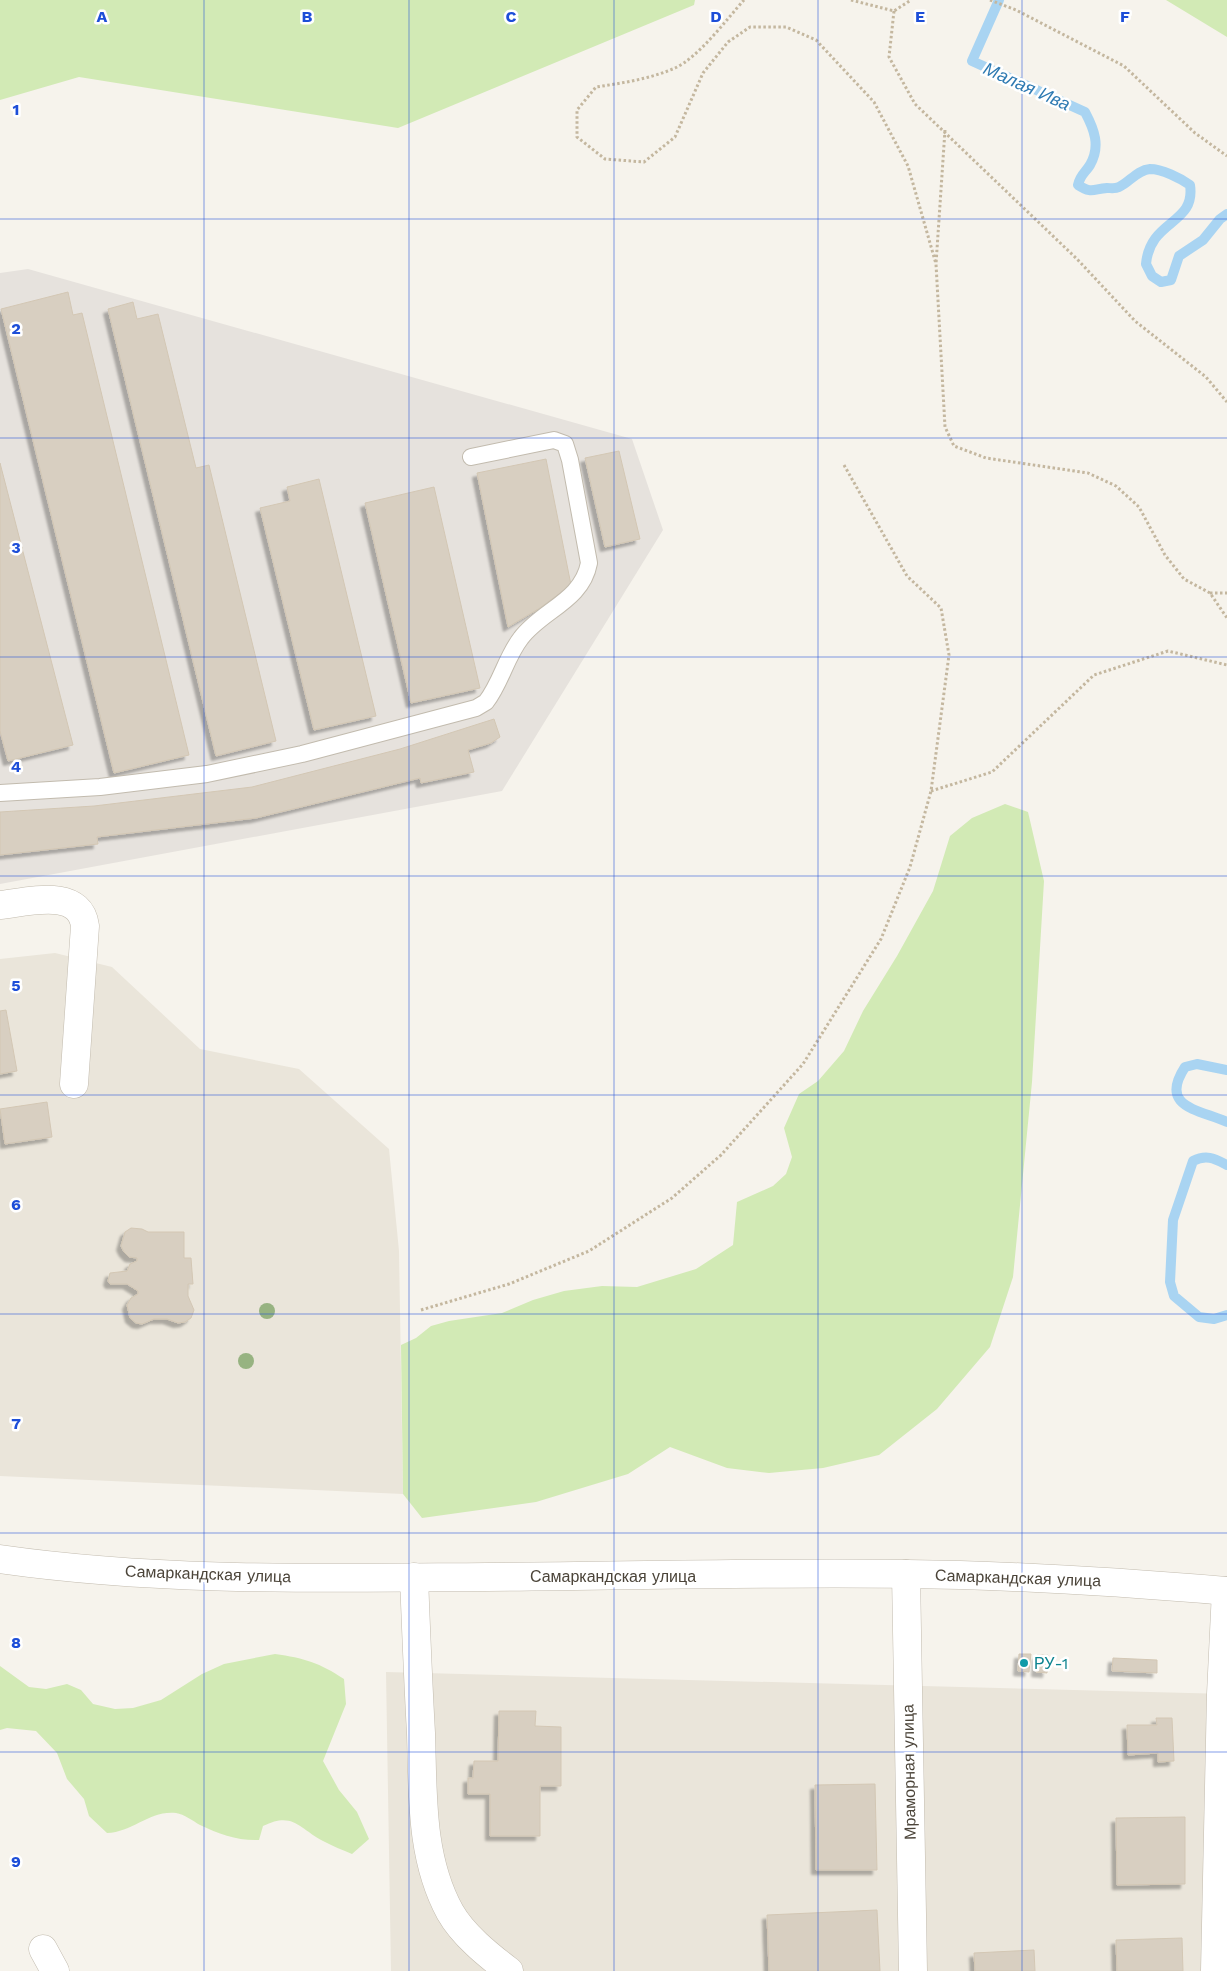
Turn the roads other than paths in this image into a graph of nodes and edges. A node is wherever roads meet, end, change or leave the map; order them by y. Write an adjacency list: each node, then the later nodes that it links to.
1 (471, 457): 2 (lane)
2 (0, 793)
3 (0, 905): 4 (street)
4 (74, 1084)
5 (0, 1559): 7 (street, Самаркандская улица)
6 (906, 1574): 7 (street, Самаркандская улица); 8 (street, Самаркандская улица); 10 (street, Мраморная улица)
7 (414, 1577): 9 (street)
8 (1226, 1591): 11 (street)
9 (509, 1971)
10 (913, 1971)
11 (1215, 1971)

